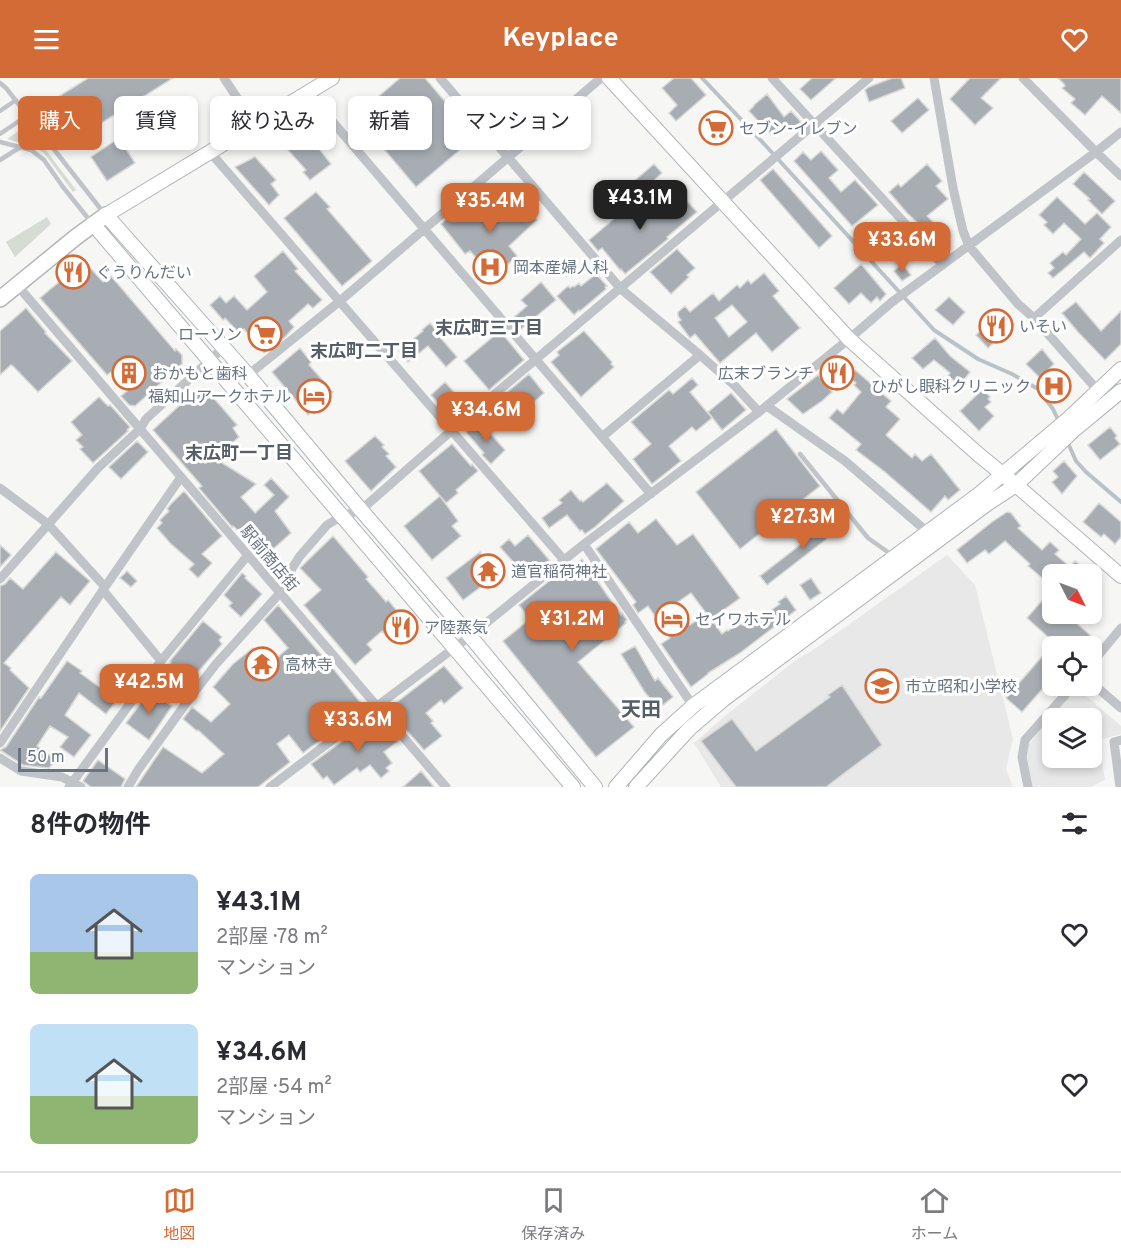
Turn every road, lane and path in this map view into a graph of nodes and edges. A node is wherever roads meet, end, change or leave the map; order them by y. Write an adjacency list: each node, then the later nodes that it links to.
1 (224, 78): 12 (street)
2 (332, 78): 11 (street)
3 (440, 78): 29 (street)
4 (601, 78): 29 (street)
5 (609, 78): 32 (street)
6 (772, 78): 18 (street)
7 (868, 78): 18 (street)
8 (934, 78): 36 (street)
9 (1030, 80): 28 (street)
10 (0, 83): 14 (lane)
11 (308, 93): 13 (street); 34 (street)
12 (236, 96)
13 (303, 96)
14 (16, 100): 15 (lane); 16 (lane)
15 (18, 103)
16 (0, 111)
17 (18, 122): 20 (lane)
18 (814, 124): 32 (street); 37 (street)
19 (1121, 132): 28 (street)
20 (0, 134)
21 (0, 142): 22 (lane)
22 (18, 147)
23 (18, 149): 30 (lane)
24 (31, 150): 33 (lane)
25 (51, 150): 33 (lane)
26 (213, 150): 27 (street)
27 (210, 152): 33 (street); 41 (street)
28 (1096, 152): 31 (street); 36 (street)
29 (508, 157): 34 (street); 39 (street)
30 (0, 160)
31 (1121, 176)
32 (722, 202): 39 (street); 43 (street)
33 (99, 220): 38 (main road); 44 (street); 46 (street)
34 (424, 229): 41 (street); 47 (street)
35 (1121, 240): 42 (street)
36 (969, 246): 37 (street); 42 (street)
37 (943, 265): 43 (street)
38 (16, 285): 40 (main road); 55 (street, 駅前商店街)
39 (621, 289): 45 (street); 47 (street)
40 (0, 299)
41 (340, 301): 49 (street); 56 (street)
42 (1034, 318): 50 (street)
43 (849, 339): 53 (street); 59 (street)
44 (224, 348): 46 (street); 49 (street)
45 (700, 355): 53 (street); 57 (street)
46 (209, 360): 55 (street); 65 (street)
47 (536, 360): 56 (street); 57 (street)
48 (1121, 369): 50 (street)
49 (248, 375): 64 (street)
50 (1098, 390): 52 (street); 54 (street)
51 (1121, 391): 52 (street)
52 (1109, 402): 54 (street)
53 (763, 409): 63 (street); 67 (street)
54 (1071, 424): 59 (street); 61 (street)
55 (140, 429): 60 (street, 駅前商店街); 66 (street)
56 (451, 431): 64 (street); 71 (street)
57 (602, 437): 63 (street)
58 (800, 454): 70 (lane)
59 (1003, 475): 61 (street); 67 (street)
60 (181, 477): 69 (street, 駅前商店街); 74 (street)
61 (1016, 485): 67 (street); 72 (street)
62 (0, 488): 66 (street)
63 (651, 494): 68 (street)
64 (361, 510): 65 (street); 77 (street)
65 (342, 516): 75 (street); 78 (street)
66 (48, 524): 73 (street); 74 (street)
67 (931, 539): 70 (street); 96 (street)
68 (584, 544): 71 (street); 84 (street)
69 (248, 555): 75 (street, 駅前商店街); 80 (street)
70 (894, 557): 84 (street)
71 (564, 560): 77 (street)
72 (1118, 569)
73 (0, 579)
74 (104, 589): 80 (street); 87 (street)
75 (280, 593): 83 (street, 駅前商店街); 91 (street)
76 (1121, 628): 79 (street)
77 (470, 636): 78 (street); 94 (street)
78 (455, 647): 83 (street); 90 (street)
79 (1102, 651)
80 (161, 661): 89 (street)
81 (1102, 691): 85 (street)
82 (1064, 696): 97 (street)
83 (376, 706): 92 (street); 93 (street, 駅前商店街)
84 (693, 706): 95 (street)
85 (1121, 708)
86 (1121, 740): 98 (street)
87 (0, 743)
88 (0, 758): 89 (street)
89 (74, 785)
90 (569, 786)
91 (129, 787)
92 (270, 787)
93 (446, 787)
94 (595, 787)
95 (616, 787)
96 (636, 787)
97 (1028, 787)
98 (1120, 787)

